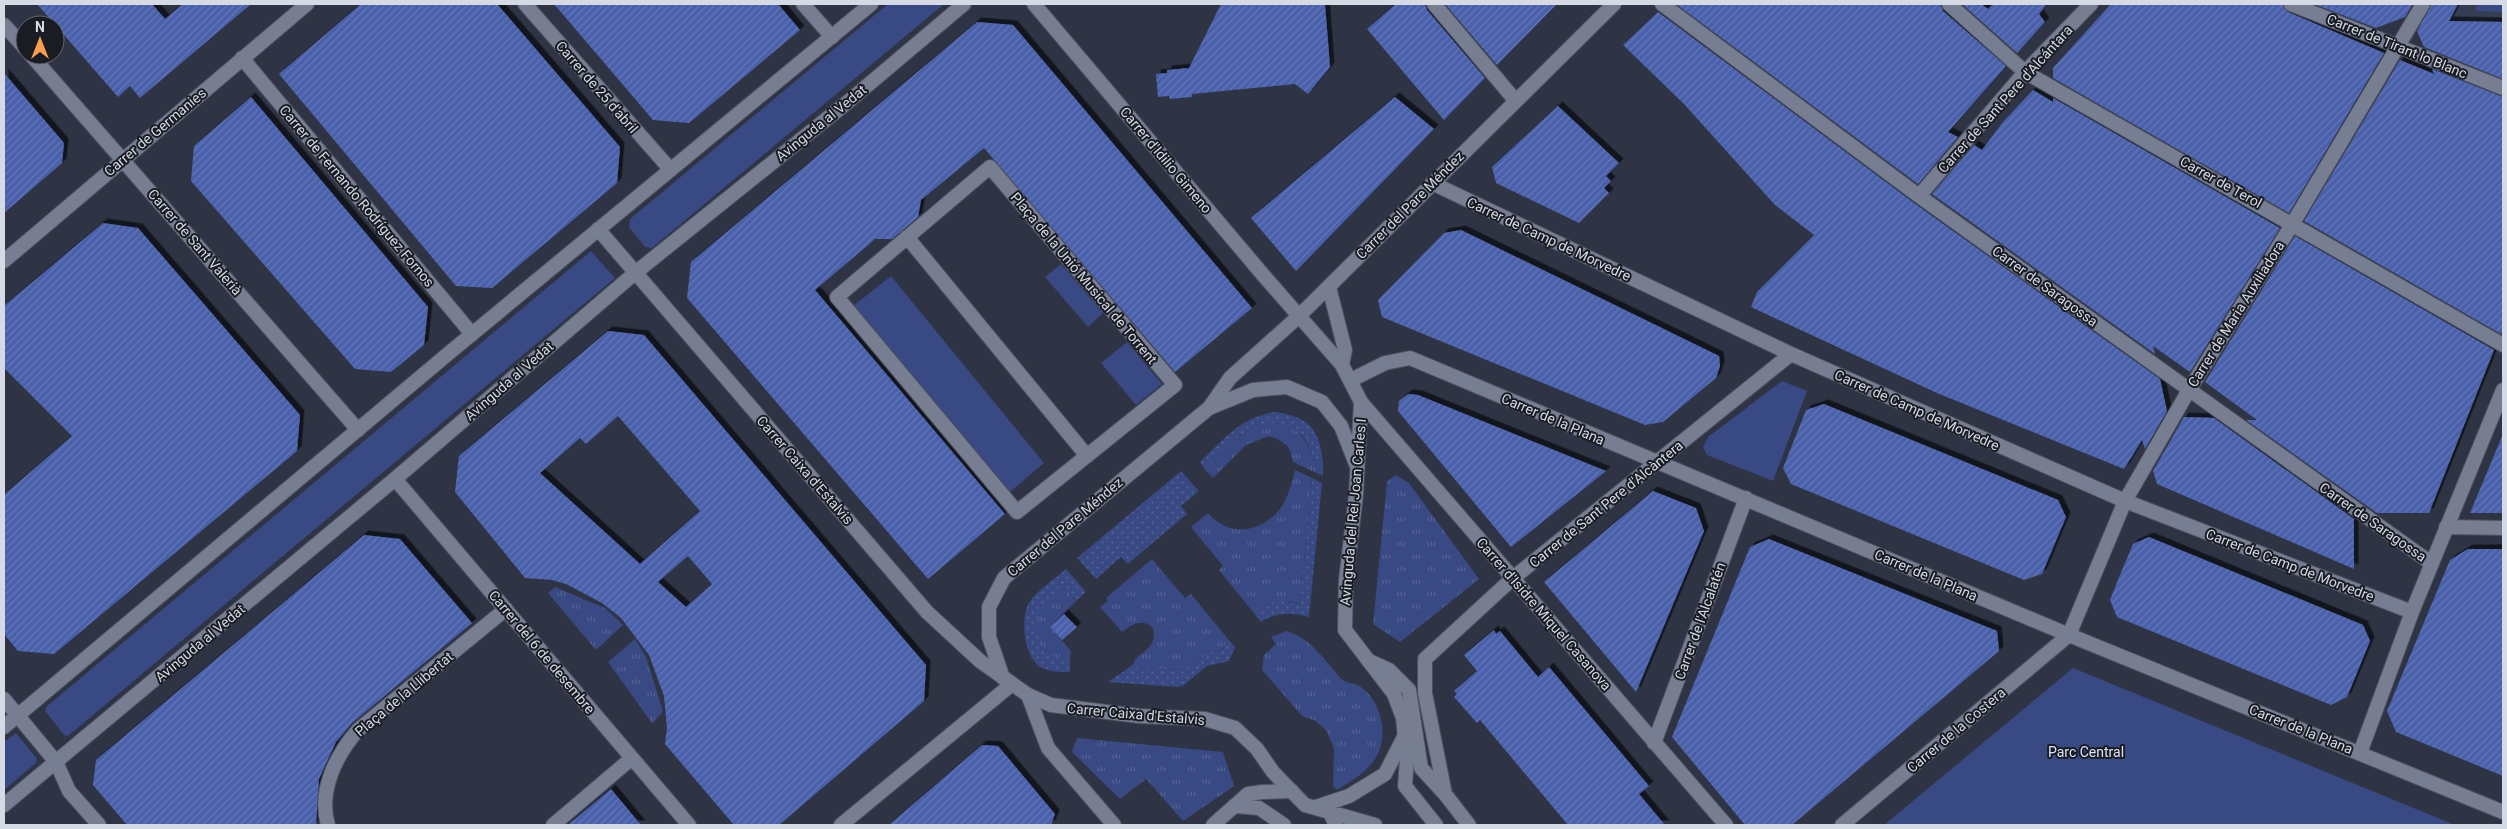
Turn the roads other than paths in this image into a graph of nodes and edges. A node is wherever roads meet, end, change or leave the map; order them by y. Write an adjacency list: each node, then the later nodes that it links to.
1 (307, 4): 19 (street, Carrer de Germanies)
2 (525, 4): 25 (street, Carrer de 25 d'abril)
3 (803, 4): 17 (street)
4 (871, 4): 17 (street)
5 (964, 4): 32 (street, Avinguda al Vedat)
6 (1034, 4): 34 (street, Carrer d'Idilio Gimeno)
7 (1434, 4): 23 (street)
8 (1662, 4): 27 (street, Carrer de Saragossa)
9 (1949, 4): 21 (street, Carrer de Terol)
10 (2091, 4): 21 (street, Carrer de Sant Pere d'Alcántara)
11 (2291, 4): 14 (street, Carrer de Tirant lo Blanc)
12 (2423, 4): 18 (street, Carrer de Maria Auxiliadora)
13 (1605, 7): 23 (street, Carrer del Pare Méndez)
14 (2307, 7): 18 (street, Carrer de Tirant lo Blanc)
15 (4, 24): 16 (street)
16 (15, 37)
17 (832, 37): 25 (street)
18 (2397, 47): 22 (street, Carrer de Tirant lo Blanc); 28 (street, Carrer de Maria Auxiliadora)
19 (242, 58): 24 (street, Carrer de Germanies); 35 (street, Carrer de Fernando Rodríguez Fornos)
20 (40, 65): 24 (street, Carrer de Sant Valerià)
21 (2025, 72): 27 (street, Carrer de Sant Pere d'Alcántara); 28 (street, Carrer de Terol)
22 (2503, 88)
23 (1515, 100): 26 (street, Carrer del Pare Méndez)
24 (123, 159): 31 (street, Carrer de Germanies); 44 (street, Carrer de Sant Valerià)
25 (670, 170): 29 (street)
26 (1432, 183): 33 (street, Carrer del Pare Méndez); 37 (street, Carrer de Camp de Morvedre)
27 (1919, 196): 40 (street, Carrer de Saragossa)
28 (2293, 222): 36 (street, Carrer de Terol); 40 (street, Carrer de Maria Auxiliadora)
29 (598, 229): 32 (street, Carrer Caixa d'Estalvis); 35 (street)
30 (907, 237): 45 (street); 45 (street, Plaça de la Unió Musical de Torrent); 45 (street, Plaça de la Unió Musical de Torrent)
31 (4, 261)
32 (635, 273): 48 (street, Avinguda al Vedat); 60 (street, Carrer Caixa d'Estalvis)
33 (1329, 287): 34 (street, Carrer del Pare Méndez); 38 (street)
34 (1299, 316): 38 (street, Avinguda del Rei Joan Carles I); 43 (street, Carrer del Pare Méndez)
35 (472, 334): 44 (street)
36 (2503, 345)
37 (1791, 354): 46 (street, Carrer de Sant Pere d'Alcàntera); 50 (street, Carrer de Camp de Morvedre)
38 (1342, 365): 39 (street, Avinguda del Rei Joan Carles I)
39 (1352, 380): 42 (street, Avinguda del Rei Joan Carles I); 46 (street, Carrer de la Plana)
40 (2189, 390): 50 (street, Carrer de Maria Auxiliadora); 53 (street, Carrer de Saragossa)
41 (2503, 390): 51 (street)
42 (1361, 402): 47 (street, Avinguda del Rei Joan Carles I); 54 (street, Carrer d'Isidre Miquel Casanova)
43 (1208, 408): 47 (street, Carrer del Pare Méndez); 60 (street, Carrer del Pare Méndez)
44 (358, 430): 63 (street)
45 (1087, 456)
46 (1658, 462): 49 (street, Carrer de la Plana); 54 (street, Carrer de Sant Pere d'Alcàntera)
47 (1358, 470): 59 (street, Avinguda del Rei Joan Carles I)
48 (395, 480): 55 (street, Carrer del 6 de desembre); 69 (street, Avinguda al Vedat)
49 (1746, 498): 57 (street, Carrer de la Plana); 66 (street, Carrer de l'Alcalatén)
50 (2125, 501): 56 (street, Carrer de Camp de Morvedre); 57 (street, Carrer de Maria Auxiliadora)
51 (2446, 527): 52 (street); 53 (street)
52 (2503, 528)
53 (2431, 563): 56 (street)
54 (1513, 578): 58 (street, Carrer de Sant Pere d'Alcàntera); 66 (street, Carrer d'Isidre Miquel Casanova)
55 (506, 609): 68 (street, Carrer del 6 de desembre); 77 (street, Plaça de la Llibertat)
56 (2412, 612): 67 (street)
57 (2069, 636): 67 (street, Carrer de la Plana); 89 (street, Carrer de la Costera)
58 (1425, 659): 71 (street, Avinguda del Rei Joan Carles I)
59 (1370, 661): 65 (street, Avinguda del Rei Joan Carles I); 71 (street, Avinguda del Rei Joan Carles I)
60 (1007, 681): 61 (street, Carrer Caixa d'Estalvis); 80 (street)
61 (1028, 694): 70 (street, Carrer Caixa d'Estalvis); 81 (street)
62 (4, 699): 63 (street)
63 (17, 716): 64 (street); 69 (street)
64 (4, 727)
65 (1405, 735): 74 (street); 86 (street, Avinguda del Rei Joan Carles I)
66 (1654, 743): 88 (street, Carrer d'Isidre Miquel Casanova)
67 (2360, 753): 75 (street, Carrer de la Plana)
68 (632, 758): 78 (street); 79 (street, Carrer del 6 de desembre)
69 (56, 762): 72 (street, Avinguda al Vedat); 76 (street)
70 (1292, 791): 73 (street); 74 (street, Carrer Caixa d'Estalvis)
71 (1445, 794): 87 (street, Avinguda del Rei Joan Carles I)
72 (4, 805)
73 (1235, 806): 82 (street); 83 (street)
74 (1322, 809): 84 (street); 85 (street)
75 (2503, 812)
76 (98, 825)
77 (328, 825)
78 (553, 825)
79 (689, 825)
80 (841, 825)
81 (1114, 825)
82 (1213, 825)
83 (1284, 825)
84 (1336, 825)
85 (1375, 825)
86 (1436, 825)
87 (1469, 825)
88 (1726, 825)
89 (1842, 825)

